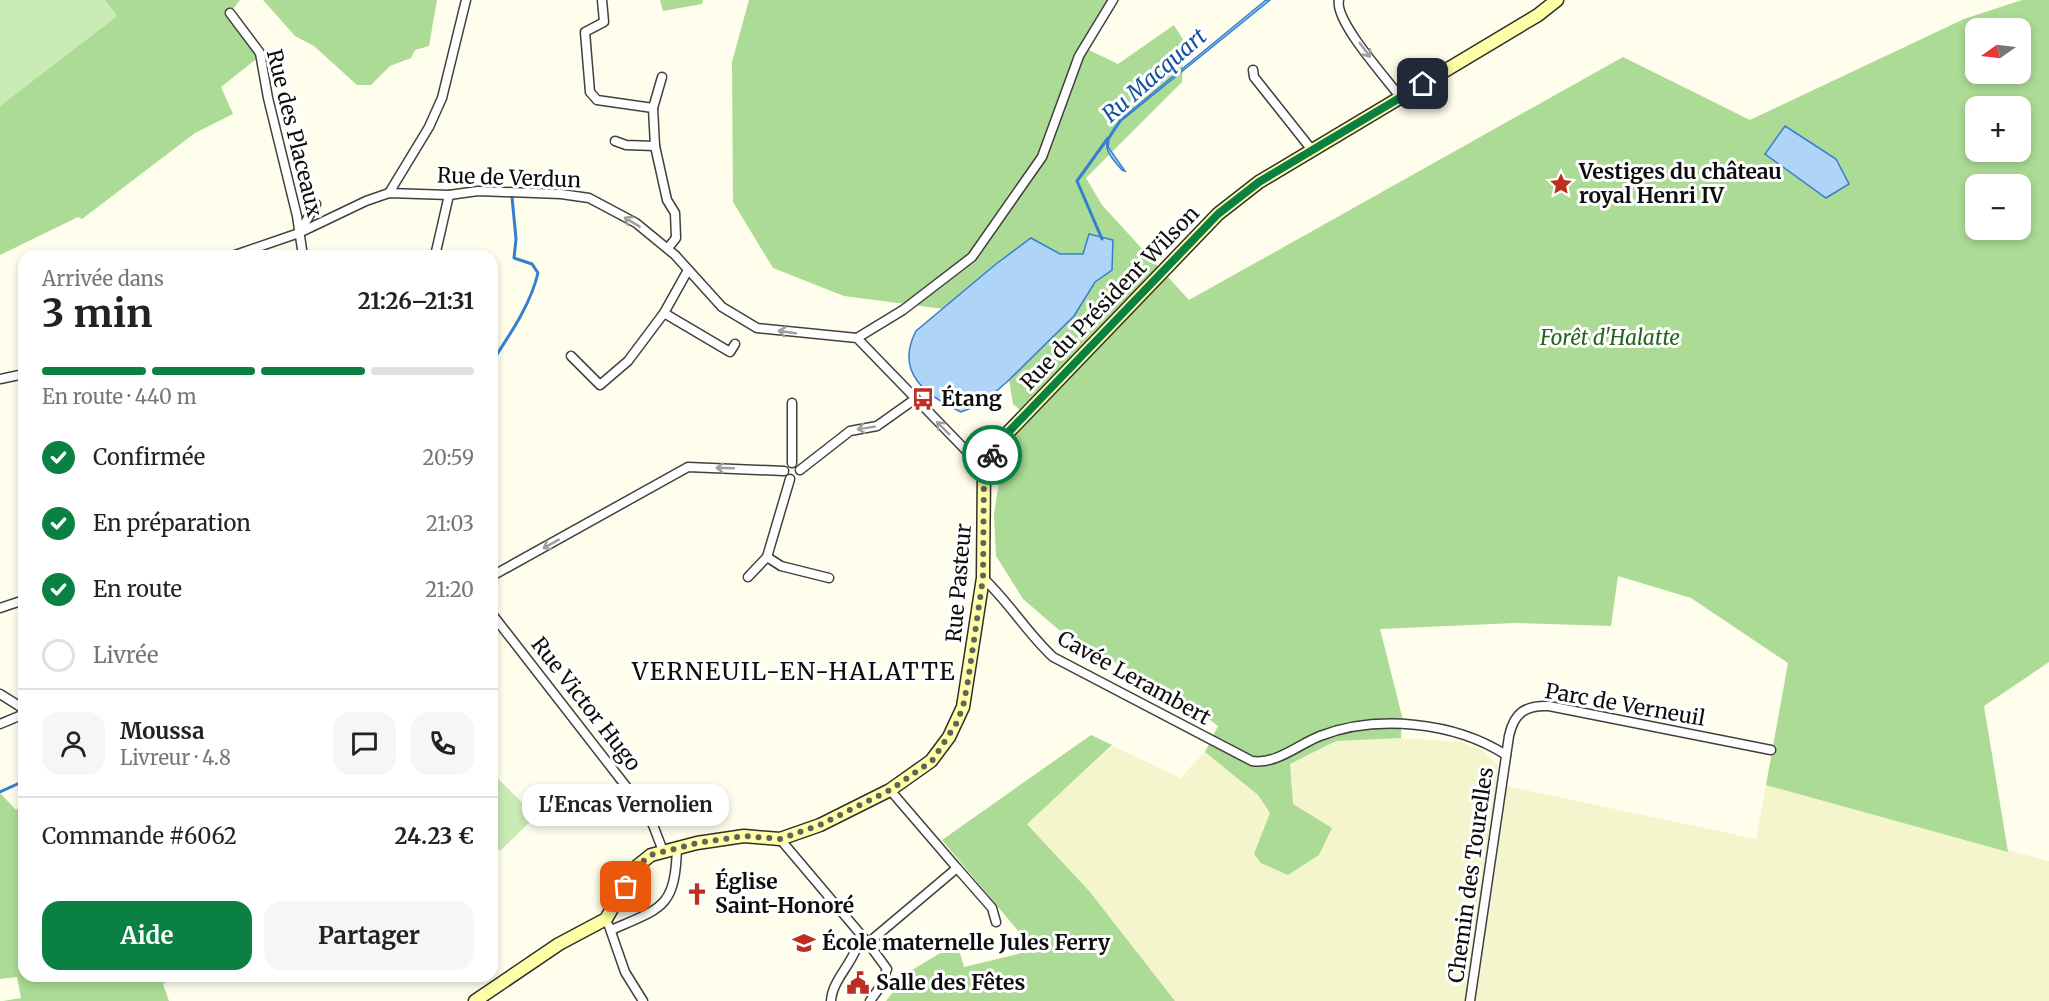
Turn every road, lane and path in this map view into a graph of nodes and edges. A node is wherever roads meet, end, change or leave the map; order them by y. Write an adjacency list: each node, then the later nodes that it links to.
1 (466, 0): 14 (street)
2 (602, 0): 10 (street)
3 (1113, 0): 24 (street)
4 (1339, 0): 9 (street, one-way to 9)
5 (1557, 0): 9 (street, Rue du Président Wilson)
6 (230, 13): 17 (street, Rue des Placeaux)
7 (1253, 70): 13 (street)
8 (662, 77): 10 (street)
9 (1401, 98): 13 (street, Rue du Président Wilson)
10 (653, 108): 12 (street)
11 (615, 141): 12 (street)
12 (655, 146): 18 (street)
13 (1312, 150): 33 (street, Rue du Président Wilson)
14 (389, 193): 15 (street, Rue de Verdun); 17 (street, Rue de Verdun)
15 (449, 195): 18 (street, Rue de Verdun, one-way to 15); 21 (street)
16 (316, 204): 17 (street)
17 (299, 233): 19 (street, Rue de Verdun); 20 (street)
18 (668, 248): 22 (street, Rue de Verdun)
19 (249, 250)
20 (302, 250)
21 (436, 250)
22 (688, 270): 23 (street); 24 (street, Rue de Verdun, one-way to 22)
23 (664, 313): 25 (street); 26 (street)
24 (857, 338): 29 (street)
25 (735, 344)
26 (571, 357)
27 (18, 375): 28 (street)
28 (0, 379)
29 (915, 399): 32 (street, one-way to 32); 33 (street, one-way to 29)
30 (792, 403): 31 (street)
31 (792, 463): 32 (street); 34 (street)
32 (800, 470): 35 (street)
33 (984, 470): 40 (street, Rue Pasteur)
34 (784, 471): 35 (street); 37 (street, one-way to 37)
35 (790, 479): 36 (street)
36 (767, 557): 38 (street); 39 (street)
37 (498, 573)
38 (748, 577)
39 (829, 578)
40 (983, 578): 49 (street, Cavée Lerambert); 50 (street, Rue Pasteur)
41 (18, 602): 42 (street)
42 (0, 608)
43 (498, 622): 53 (street, Rue Victor Hugo)
44 (0, 694): 45 (street)
45 (18, 705)
46 (18, 716): 47 (street)
47 (0, 724)
48 (1771, 750): 49 (street, Parc de Verneuil)
49 (1506, 755): 62 (street, Chemin des Tourelles)
50 (890, 790): 51 (street, Rue Pasteur); 54 (street)
51 (780, 839): 52 (street, Rue Pasteur); 57 (street)
52 (677, 848): 53 (street, Rue Pasteur); 56 (street)
53 (663, 851): 56 (street, Rue Pasteur)
54 (957, 868): 55 (street); 57 (street)
55 (996, 922)
56 (608, 924): 58 (street); 59 (street)
57 (868, 943): 60 (street); 61 (street)
58 (475, 1001)
59 (643, 1001)
60 (831, 1001)
61 (870, 1001)
62 (1470, 1001)

